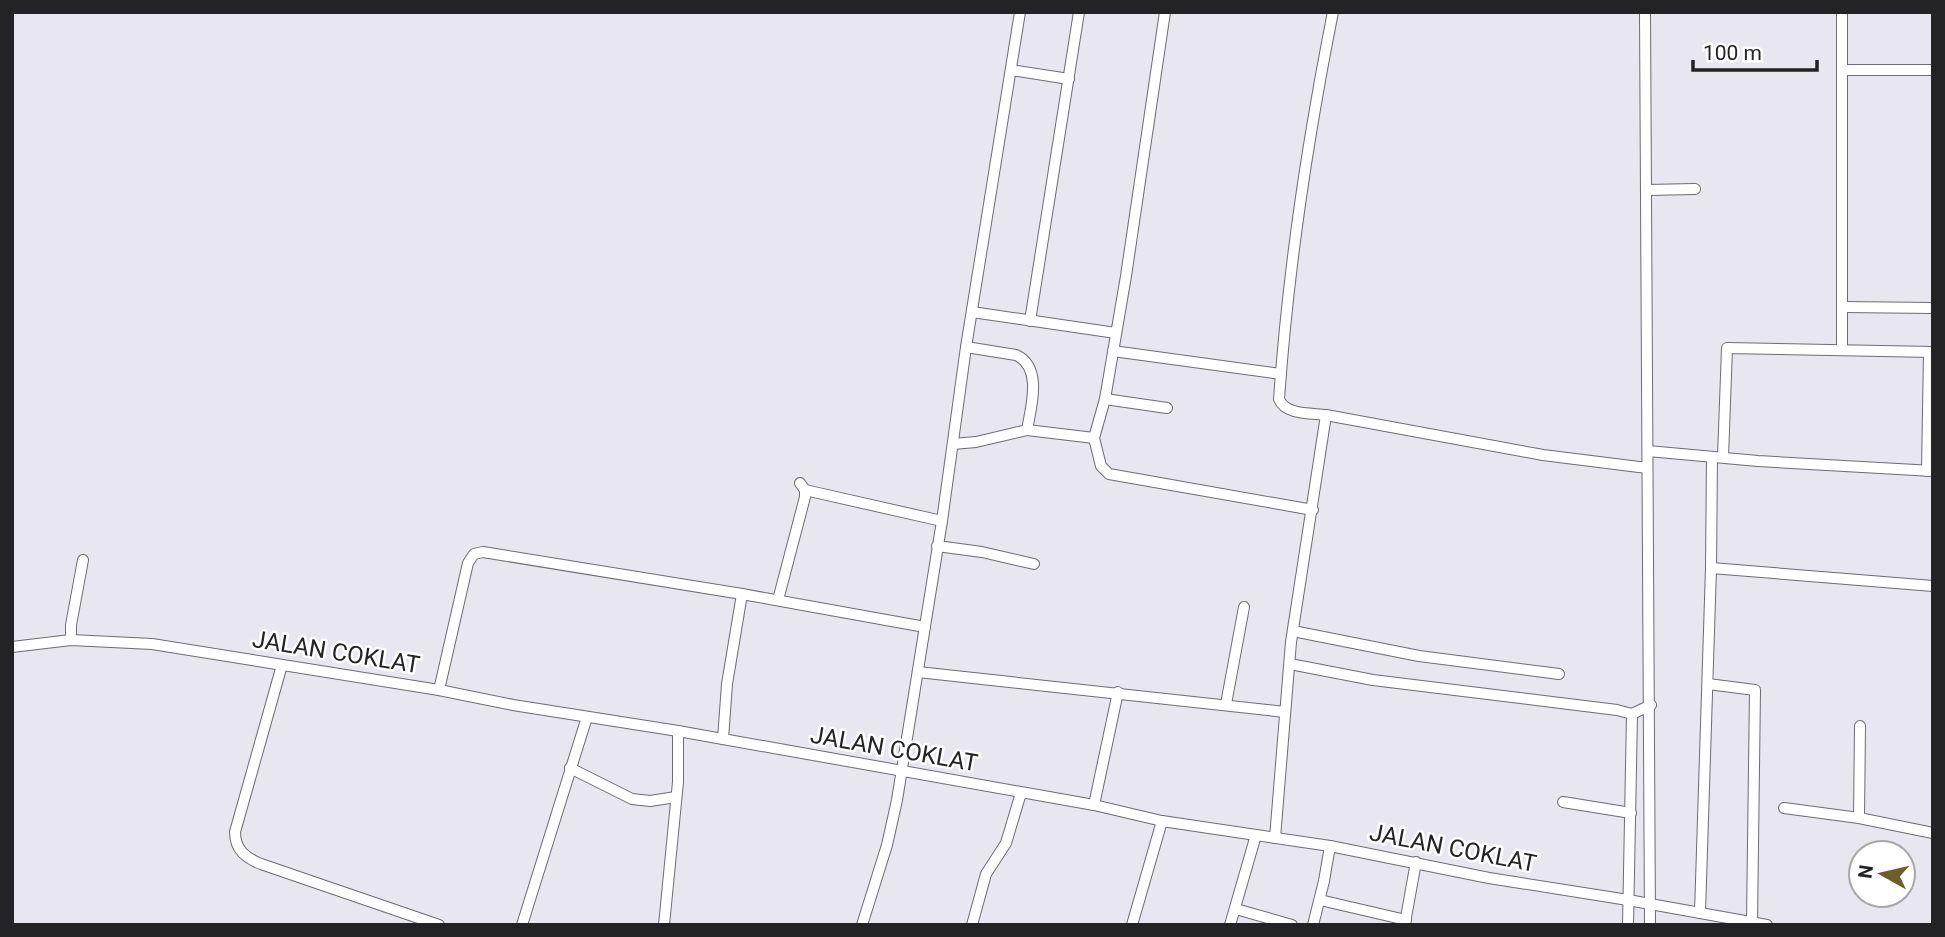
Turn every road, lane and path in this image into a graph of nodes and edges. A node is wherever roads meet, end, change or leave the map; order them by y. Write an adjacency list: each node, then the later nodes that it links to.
1 (1020, 12): 7 (street)
2 (1079, 12): 10 (street)
3 (1165, 12): 17 (street)
4 (1334, 12): 22 (street)
5 (1645, 12): 12 (street)
6 (1842, 12): 8 (street)
7 (1012, 70): 10 (street); 15 (street)
8 (1843, 70): 9 (street); 13 (street)
9 (1933, 70)
10 (1069, 79): 16 (street)
11 (1695, 189): 12 (street)
12 (1647, 190): 29 (street)
13 (1843, 307): 14 (street); 19 (street)
14 (1933, 309)
15 (972, 313): 16 (street); 18 (street)
16 (1030, 321): 17 (street)
17 (1116, 333): 20 (street)
18 (966, 346): 26 (street); 28 (street)
19 (1842, 350): 21 (street); 30 (street)
20 (1112, 351): 22 (street); 23 (street)
21 (1931, 352): 32 (street)
22 (1281, 373): 25 (street)
23 (1105, 399): 24 (street); 27 (street)
24 (1167, 408)
25 (1326, 415): 31 (street); 33 (street)
26 (1027, 430): 27 (street); 28 (street)
27 (1094, 438): 33 (street)
28 (953, 444): 34 (street)
29 (1648, 451): 30 (street); 31 (street)
30 (1717, 457): 32 (street); 38 (street)
31 (1647, 468): 55 (street)
32 (1930, 471)
33 (1313, 510): 44 (street)
34 (942, 521): 35 (street); 41 (street)
35 (937, 546): 37 (street); 43 (street)
36 (83, 560): 45 (street)
37 (1034, 564)
38 (1711, 568): 39 (street); 51 (street)
39 (1933, 586)
40 (742, 594): 41 (street); 52 (street); 61 (street)
41 (778, 600): 43 (street)
42 (1244, 607): 54 (street)
43 (925, 627): 49 (street)
44 (1293, 631): 47 (street); 50 (street)
45 (71, 640): 46 (street, JALAN COKLAT); 48 (street, JALAN COKLAT)
46 (16, 647)
47 (1290, 664): 56 (street); 57 (street)
48 (282, 665): 52 (street, JALAN COKLAT); 85 (street)
49 (918, 671): 53 (street); 63 (street)
50 (1559, 674)
51 (1708, 684): 81 (street); 83 (street)
52 (439, 690): 58 (street, JALAN COKLAT)
53 (1118, 692): 54 (street); 67 (street)
54 (1226, 704): 56 (street)
55 (1651, 705): 57 (street); 79 (street)
56 (1285, 712): 74 (street)
57 (1632, 714): 69 (street)
58 (587, 717): 60 (street, JALAN COKLAT); 62 (street)
59 (1860, 726): 70 (street)
60 (678, 731): 61 (street, JALAN COKLAT); 65 (street)
61 (723, 740): 63 (street, JALAN COKLAT)
62 (570, 768): 65 (street); 86 (street)
63 (901, 772): 64 (street, JALAN COKLAT); 84 (street)
64 (1021, 793): 67 (street, JALAN COKLAT); 88 (street)
65 (676, 797): 87 (street)
66 (1563, 802): 69 (street)
67 (1094, 805): 71 (street, JALAN COKLAT)
68 (1784, 808): 70 (street)
69 (1632, 813): 78 (street)
70 (1859, 818): 72 (street)
71 (1162, 821): 73 (street, JALAN COKLAT); 89 (street)
72 (1933, 833)
73 (1256, 835): 74 (street, JALAN COKLAT); 80 (street)
74 (1275, 838): 75 (street, JALAN COKLAT)
75 (1330, 846): 76 (street, JALAN COKLAT); 77 (street)
76 (1416, 862): 78 (street, JALAN COKLAT); 82 (street)
77 (1320, 900): 82 (street); 92 (street)
78 (1628, 900): 79 (street, JALAN COKLAT); 93 (street)
79 (1651, 904): 81 (street, JALAN COKLAT); 94 (street)
80 (1239, 910): 90 (street); 91 (street)
81 (1700, 913): 83 (street, JALAN COKLAT)
82 (1405, 922)
83 (1752, 922): 95 (street, JALAN COKLAT)
84 (864, 924)
85 (439, 925)
86 (523, 925)
87 (664, 925)
88 (972, 925)
89 (1132, 925)
90 (1230, 925)
91 (1292, 925)
92 (1313, 925)
93 (1628, 925)
94 (1650, 925)
95 (1767, 925)

